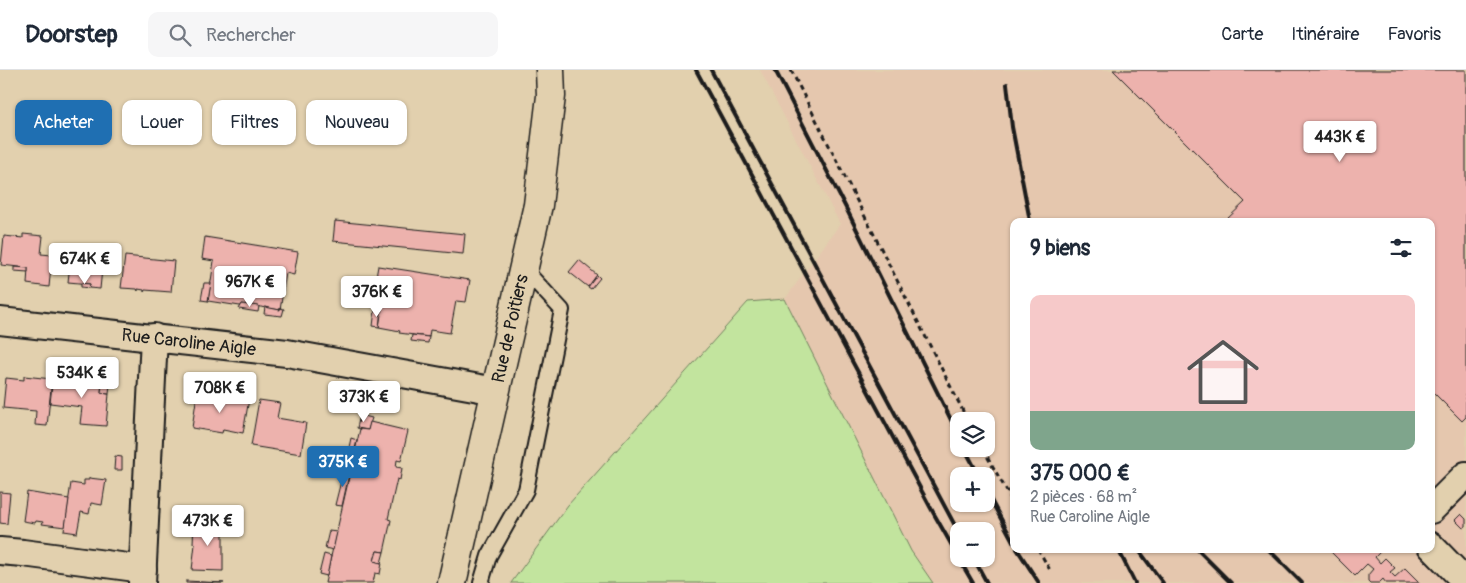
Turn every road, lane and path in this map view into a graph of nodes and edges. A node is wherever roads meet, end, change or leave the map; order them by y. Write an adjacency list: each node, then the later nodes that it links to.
1 (550, 70): 3 (street, Rue de Poitiers)
2 (792, 70): 7 (path)
3 (524, 269): 6 (street, Rue de Poitiers); 19 (lane)
4 (0, 321): 5 (street, Rue Caroline Aigle)
5 (154, 337): 6 (street, Rue Caroline Aigle); 16 (street)
6 (496, 391): 18 (street, Rue de Poitiers)
7 (963, 412)
8 (988, 457): 10 (path)
9 (1466, 475): 11 (street)
10 (1010, 497)
11 (1435, 506)
12 (1435, 550): 17 (street)
13 (0, 552): 16 (street)
14 (1040, 553): 15 (path)
15 (1050, 570)
16 (142, 576)
17 (1466, 582)
18 (452, 583)
19 (481, 583)

